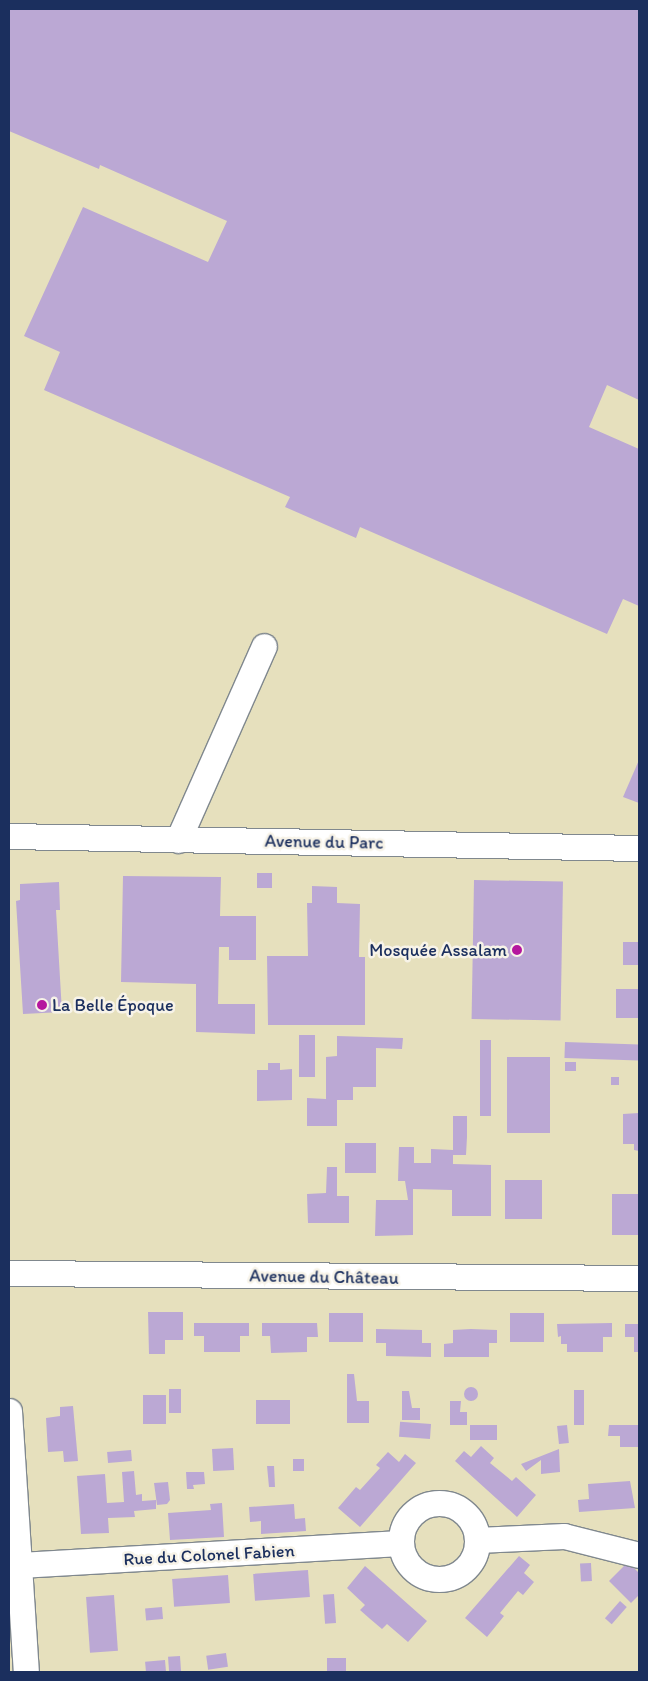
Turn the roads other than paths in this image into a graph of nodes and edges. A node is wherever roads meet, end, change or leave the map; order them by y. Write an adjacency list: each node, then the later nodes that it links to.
1 (264, 646): 3 (street)
2 (9, 836): 3 (street, Avenue du Parc)
3 (178, 840): 4 (street, Avenue du Parc)
4 (639, 848)
5 (9, 1273): 6 (street, Avenue du Château)
6 (639, 1278)
7 (9, 1411): 8 (street)
8 (10, 1438): 12 (street)
9 (477, 1540): 10 (street); 10 (street); 11 (street)
10 (400, 1544): 12 (street, Rue du Colonel Fabien)
11 (639, 1555)
12 (19, 1565): 13 (street)
13 (26, 1672)

